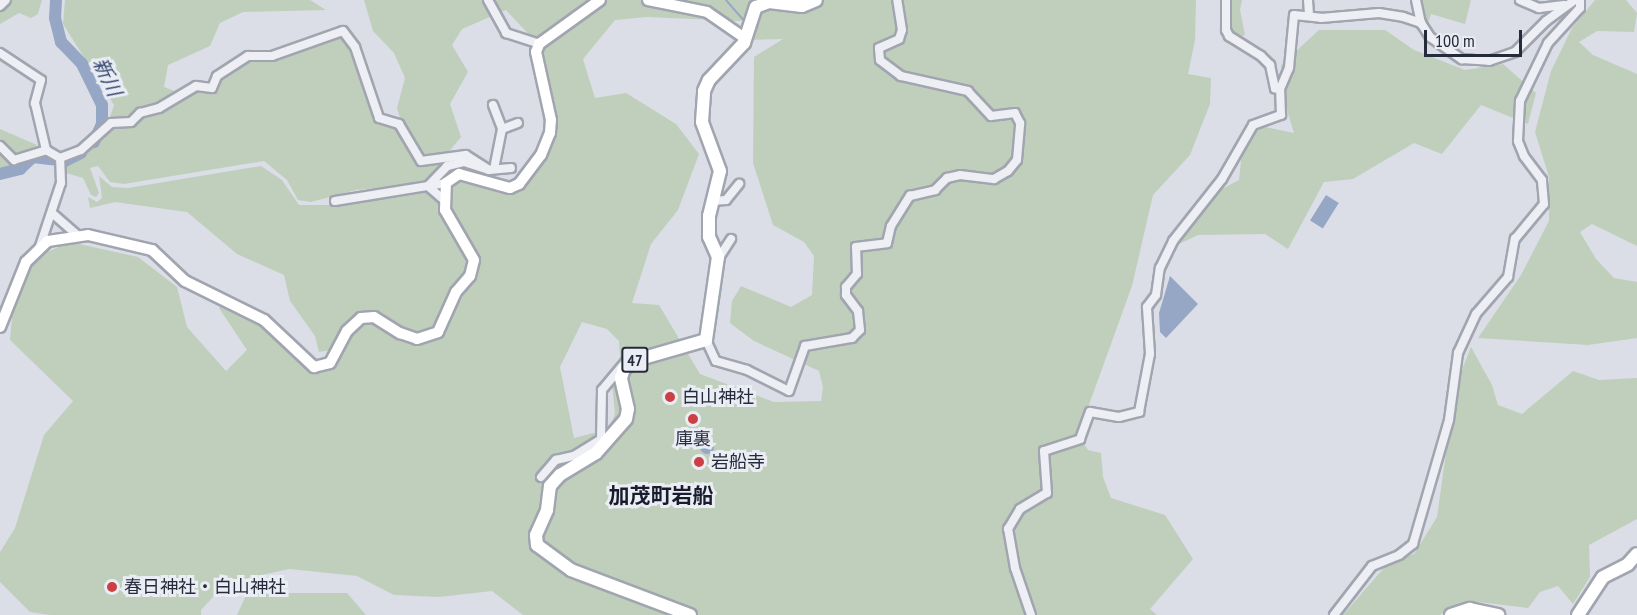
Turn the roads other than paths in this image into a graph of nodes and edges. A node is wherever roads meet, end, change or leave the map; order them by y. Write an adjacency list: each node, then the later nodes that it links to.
1 (6, 0): 14 (street)
2 (488, 0): 18 (street)
3 (600, 0): 18 (main road)
4 (648, 0): 17 (main road)
5 (816, 0): 17 (main road)
6 (897, 0): 41 (street)
7 (1226, 0): 20 (street)
8 (1308, 0): 15 (street)
9 (1416, 0): 16 (street)
10 (1520, 0): 13 (street)
11 (1575, 0): 13 (street)
12 (1580, 0): 47 (street)
13 (1564, 5): 16 (street)
14 (0, 6)
15 (1309, 14): 16 (street); 20 (street)
16 (1421, 23)
17 (746, 39): 34 (main road)
18 (539, 44): 29 (main road)
19 (0, 53): 25 (street)
20 (1280, 89): 46 (street)
21 (493, 105): 23 (street)
22 (518, 123): 23 (street)
23 (502, 129): 28 (street)
24 (0, 146): 25 (street)
25 (46, 150): 26 (street)
26 (60, 158): 28 (street); 35 (street)
27 (511, 168): 28 (street)
28 (492, 170): 31 (street)
29 (446, 183): 31 (street); 33 (main road)
30 (739, 184): 34 (street)
31 (428, 186): 32 (street); 33 (street)
32 (335, 201)
33 (444, 201): 36 (main road)
34 (712, 201): 39 (main road)
35 (52, 213): 36 (street); 38 (street)
36 (77, 235): 38 (main road)
37 (731, 239): 39 (street)
38 (39, 249): 40 (main road)
39 (718, 259): 41 (main road)
40 (0, 327)
41 (706, 340): 42 (main road, 47)
42 (633, 361): 43 (street); 45 (main road, 47)
43 (542, 477)
44 (1637, 554): 50 (main road)
45 (690, 615)
46 (1031, 615)
47 (1334, 615)
48 (1451, 615): 49 (main road)
49 (1498, 615)
50 (1578, 615)

